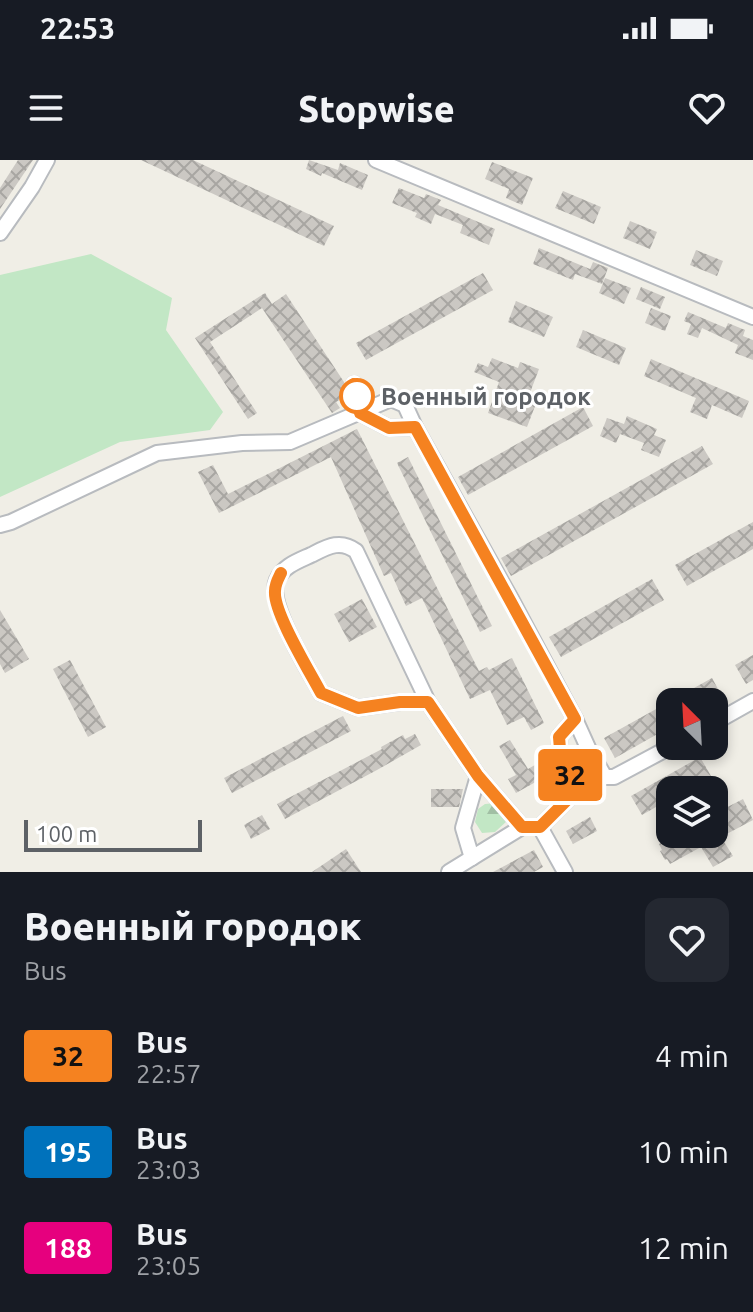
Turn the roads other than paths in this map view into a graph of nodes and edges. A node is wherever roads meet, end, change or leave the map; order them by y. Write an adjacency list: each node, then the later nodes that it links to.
1 (47, 160): 3 (street)
2 (376, 160): 4 (street)
3 (0, 233)
4 (753, 317)
5 (354, 384): 6 (street)
6 (360, 413): 7 (street); 7 (street); 8 (street)
7 (415, 427): 12 (street)
8 (0, 525)
9 (753, 701): 11 (street)
10 (428, 702): 10 (street); 14 (street)
11 (728, 715)
12 (575, 719): 13 (street); 16 (street)
13 (656, 755)
14 (478, 776): 15 (street); 17 (street)
15 (522, 827): 16 (street); 17 (street)
16 (540, 827): 19 (street)
17 (472, 858): 18 (street)
18 (449, 872)
19 (565, 872)

